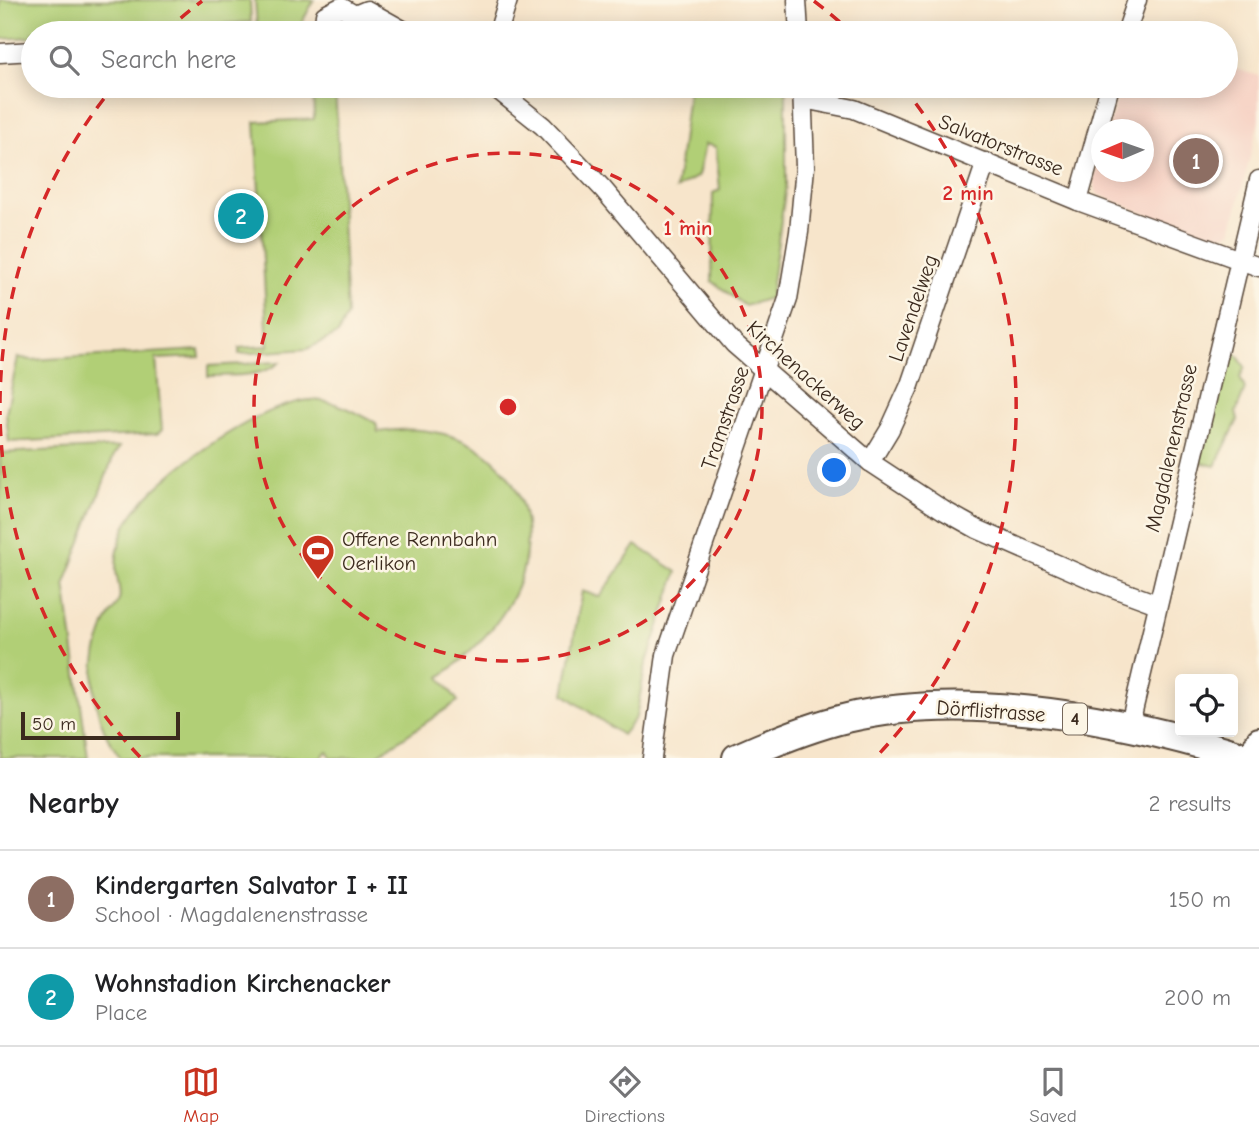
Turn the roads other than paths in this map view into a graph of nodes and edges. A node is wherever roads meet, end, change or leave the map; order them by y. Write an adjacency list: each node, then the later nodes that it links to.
1 (508, 0): 9 (street)
2 (797, 0): 10 (street)
3 (1137, 0): 11 (street)
4 (334, 4): 5 (street); 6 (street)
5 (324, 21)
6 (354, 21)
7 (358, 21): 8 (street)
8 (387, 21)
9 (502, 21)
10 (798, 21)
11 (1130, 21)
12 (21, 52): 13 (street)
13 (0, 53)
14 (508, 98): 23 (street, Kirchenackerweg)
15 (802, 98): 23 (street, Tramstrasse)
16 (820, 98): 18 (street, Salvatorstrasse)
17 (1107, 98): 20 (street)
18 (986, 162): 20 (street, Salvatorstrasse); 24 (street, Lavendelweg)
19 (1259, 180): 21 (street, Magdalenenstrasse)
20 (1078, 201): 21 (street, Salvatorstrasse)
21 (1238, 260): 22 (street, Salvatorstrasse); 25 (street, Magdalenenstrasse)
22 (1259, 267)
23 (764, 373): 24 (street, Kirchenackerweg); 28 (street, Tramstrasse)
24 (870, 462): 25 (street, Kirchenackerweg)
25 (1157, 604): 26 (street, Magdalenenstrasse)
26 (1129, 728): 29 (main road, Dörflistrasse / 4); 30 (main road, Dörflistrasse / 4)
27 (1259, 740): 30 (street)
28 (652, 758)
29 (737, 758)
30 (1248, 758)

